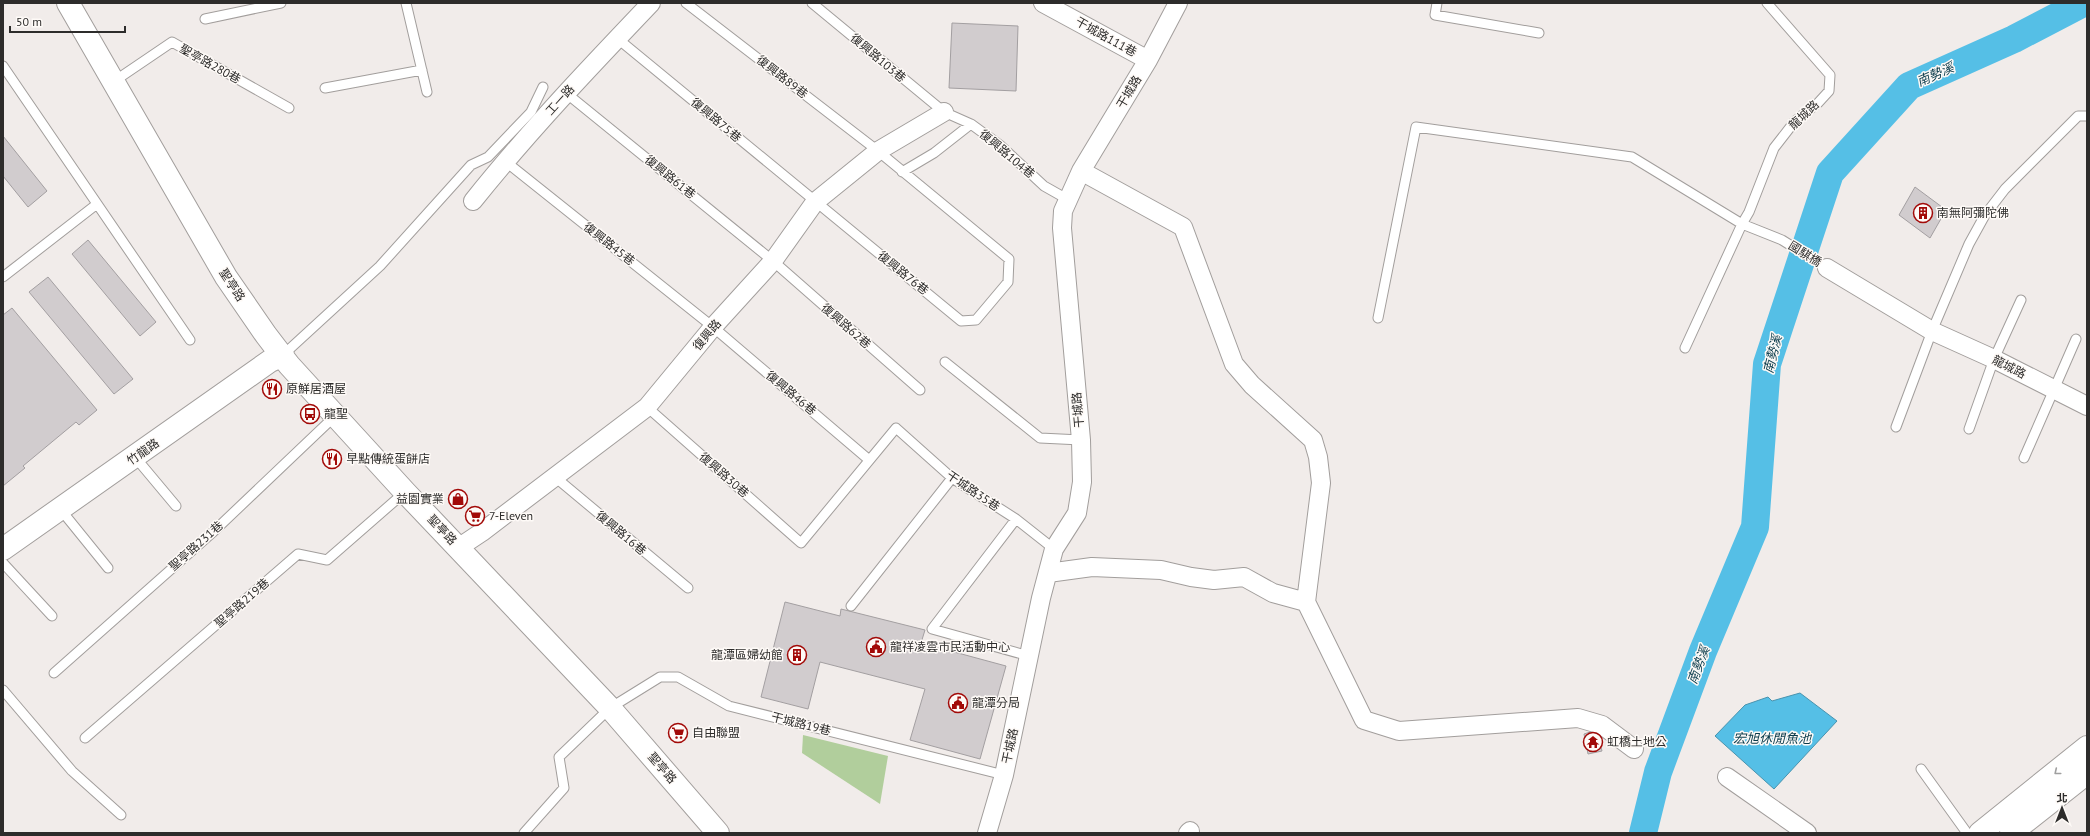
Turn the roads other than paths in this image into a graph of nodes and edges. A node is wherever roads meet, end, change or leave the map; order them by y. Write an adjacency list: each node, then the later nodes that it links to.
1 (68, 3): 17 (street, 聖亭路)
2 (281, 3): 11 (lane)
3 (406, 3): 16 (lane)
4 (652, 3): 13 (street, 工一路)
5 (686, 3): 26 (lane, 復興路89巷)
6 (812, 3): 23 (lane, 復興路103巷)
7 (1043, 3): 14 (street, 干城路111巷)
8 (1178, 3): 14 (street, 干城路)
9 (1437, 3): 12 (lane)
10 (1767, 3): 34 (lane, 龍城路)
11 (205, 19)
12 (1539, 33)
13 (618, 39): 21 (street, 工一路); 32 (lane, 復興路75巷)
14 (1148, 60): 28 (street, 干城路)
15 (3, 66): 33 (lane)
16 (422, 70): 18 (lane); 20 (lane)
17 (113, 82): 22 (lane, 聖亭路280巷); 45 (street, 聖亭路)
18 (325, 88)
19 (543, 88): 45 (lane)
20 (427, 92)
21 (566, 93): 27 (street, 工一路); 35 (lane, 復興路61巷)
22 (289, 108)
23 (944, 112): 25 (lane, 復興路104巷); 26 (street, 復興路)
24 (2087, 116): 41 (lane)
25 (971, 124): 29 (lane); 30 (lane, 復興路104巷)
26 (878, 151): 29 (lane, 復興路89巷); 32 (street, 復興路)
27 (505, 161): 31 (street, 工一路); 40 (lane, 復興路45巷)
28 (1081, 171): 30 (street, 干城路); 72 (street)
29 (902, 172): 32 (lane, 復興路76巷)
30 (1067, 199): 55 (street, 干城路)
31 (473, 201)
32 (815, 202): 35 (street, 復興路)
33 (97, 204): 37 (lane); 43 (lane)
34 (1742, 224): 36 (lane, 國騏橋); 39 (lane); 44 (lane, 龍城路)
35 (773, 262): 40 (street, 復興路); 48 (lane, 復興路62巷)
36 (1827, 268): 41 (street, 龍城路)
37 (3, 277)
38 (2021, 300): 46 (lane)
39 (1378, 318)
40 (713, 327): 51 (street, 復興路); 58 (lane, 復興路46巷)
41 (1932, 331): 46 (street, 龍城路); 53 (lane)
42 (2076, 339): 49 (lane)
43 (190, 340)
44 (1685, 348)
45 (283, 355): 52 (street, 聖亭路); 56 (street, 竹龍路)
46 (1994, 359): 49 (street, 龍城路); 54 (lane)
47 (945, 362): 55 (lane)
48 (920, 390)
49 (2054, 390): 50 (street, 龍城路); 57 (lane)
50 (2087, 406)
51 (647, 407): 58 (lane, 復興路30巷); 59 (street, 復興路)
52 (335, 416): 61 (street, 聖亭路); 76 (lane, 聖亭路231巷)
53 (1896, 427)
54 (1969, 429)
55 (1080, 440): 67 (street, 干城路)
56 (135, 457): 62 (lane); 63 (street, 竹龍路)
57 (2024, 458)
58 (868, 459): 60 (lane, 干城路35巷)
59 (554, 477): 65 (street, 復興路); 71 (lane, 復興路16巷)
60 (952, 478): 64 (lane, 干城路35巷); 73 (lane)
61 (405, 492): 65 (street, 聖亭路); 79 (lane, 聖亭路219巷)
62 (176, 506)
63 (61, 510): 66 (street, 竹龍路); 69 (lane)
64 (1016, 519): 67 (lane, 干城路35巷); 75 (lane)
65 (458, 548): 78 (street, 聖亭路)
66 (3, 549)
67 (1054, 549): 70 (street, 干城路)
68 (3, 563): 74 (lane)
69 (108, 568)
70 (1048, 573): 72 (street); 75 (street, 干城路)
71 (688, 588)
72 (1306, 602): 81 (street)
73 (851, 606)
74 (52, 616)
75 (1028, 656): 84 (street, 干城路)
76 (54, 673)
77 (3, 690): 86 (lane)
78 (610, 708): 84 (lane, 干城路19巷); 87 (lane, 干城路19巷); 88 (street, 聖亭路)
79 (85, 738)
80 (2087, 747): 92 (street, one-way to 92)
81 (1634, 750)
82 (1921, 769): 91 (lane)
83 (2087, 772): 93 (street)
84 (1004, 775): 89 (street, 干城路)
85 (1727, 777): 90 (street)
86 (121, 815)
87 (524, 833)
88 (718, 833)
89 (987, 833)
90 (1807, 833)
91 (1967, 833)
92 (1980, 833)
93 (2011, 833)

